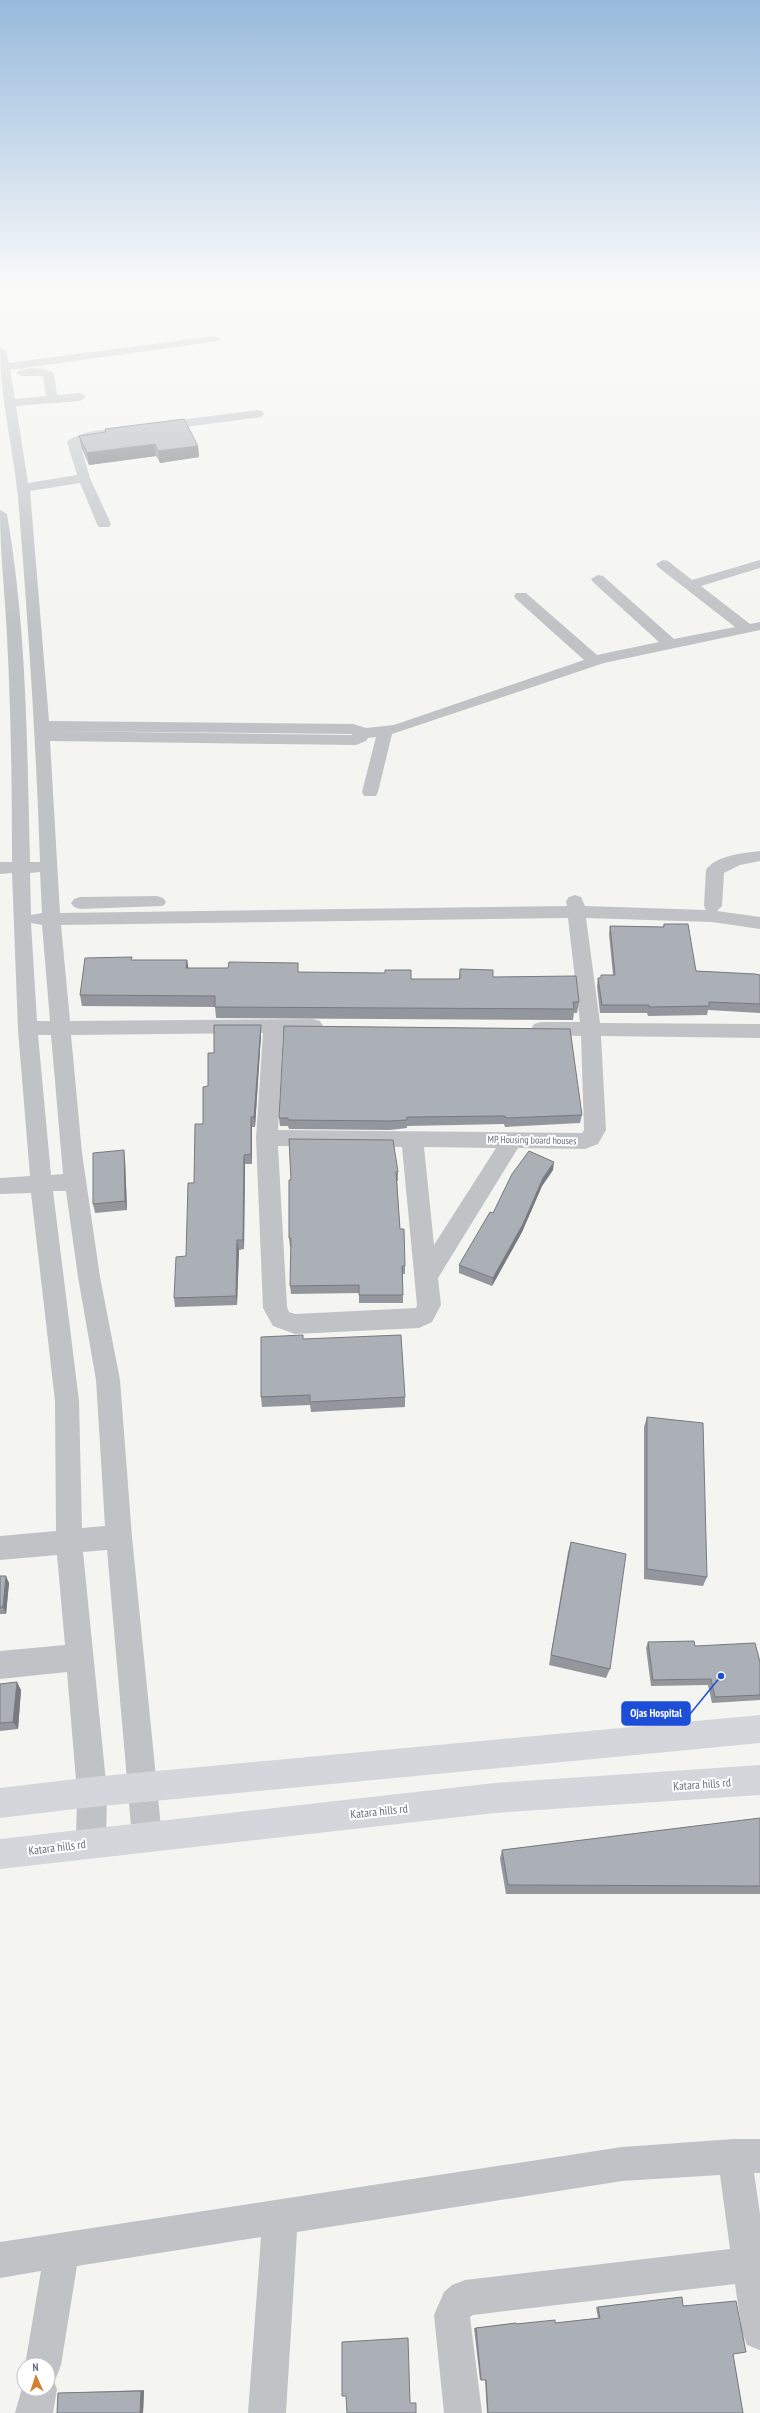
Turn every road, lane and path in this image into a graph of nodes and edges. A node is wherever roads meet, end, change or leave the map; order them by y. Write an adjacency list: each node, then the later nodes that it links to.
1 (9, 400): 3 (street)
2 (39, 400): 3 (street)
3 (10, 403): 8 (street)
4 (258, 414): 5 (street)
5 (143, 429)
6 (120, 432): 7 (street)
7 (84, 478): 8 (street); 10 (street)
8 (22, 488): 11 (street)
9 (0, 514): 12 (street)
10 (104, 524)
11 (28, 552): 12 (street); 22 (street)
12 (4, 555): 21 (street)
13 (663, 564): 16 (street)
14 (760, 564): 16 (street)
15 (598, 580): 19 (street)
16 (689, 585): 18 (street)
17 (521, 596): 20 (street)
18 (753, 627): 19 (street)
19 (670, 644): 20 (street)
20 (594, 661): 23 (street)
21 (13, 724): 22 (street); 28 (street)
22 (40, 728): 23 (street); 26 (street)
23 (385, 732): 24 (street)
24 (370, 792)
25 (760, 856): 30 (street)
26 (50, 867): 28 (street); 31 (street)
27 (0, 868): 28 (street)
28 (23, 868): 32 (street)
29 (576, 906): 30 (street); 31 (street); 34 (street); 40 (street, MP Housing board houses)
30 (713, 906): 33 (street)
31 (51, 911): 32 (street); 35 (street)
32 (22, 912): 38 (street)
33 (760, 912)
34 (760, 923)
35 (60, 1026): 36 (street); 38 (street); 45 (street)
36 (273, 1026): 37 (street); 42 (street)
37 (329, 1026)
38 (28, 1028): 46 (street)
39 (519, 1029): 40 (street)
40 (591, 1030): 41 (street); 44 (street, MP Housing board houses)
41 (760, 1031)
42 (267, 1138): 43 (street, MP Housing board houses); 48 (street)
43 (412, 1138): 44 (street, MP Housing board houses); 48 (street)
44 (512, 1140): 48 (street)
45 (75, 1182): 46 (street); 49 (street)
46 (41, 1185): 47 (street); 50 (street)
47 (0, 1186)
48 (425, 1279)
49 (119, 1537): 50 (street); 56 (street)
50 (69, 1542): 51 (street); 52 (street)
51 (0, 1548)
52 (80, 1657): 53 (street); 57 (street)
53 (0, 1666)
54 (760, 1729): 56 (main road)
55 (760, 1780): 59 (main road, Katara hills rd)
56 (144, 1788): 57 (main road); 59 (street)
57 (92, 1792): 58 (main road); 60 (street)
58 (0, 1804)
59 (147, 1837): 60 (main road, Katara hills rd)
60 (91, 1843): 61 (main road, Katara hills rd)
61 (0, 1854)
62 (747, 2156): 63 (street); 66 (street)
63 (280, 2218): 64 (street); 71 (street)
64 (62, 2252): 65 (street); 68 (street)
65 (0, 2260)
66 (750, 2264): 67 (street); 72 (street)
67 (760, 2332)
68 (44, 2357)
69 (37, 2397): 70 (street)
70 (34, 2413)
71 (267, 2413)
72 (463, 2413)

